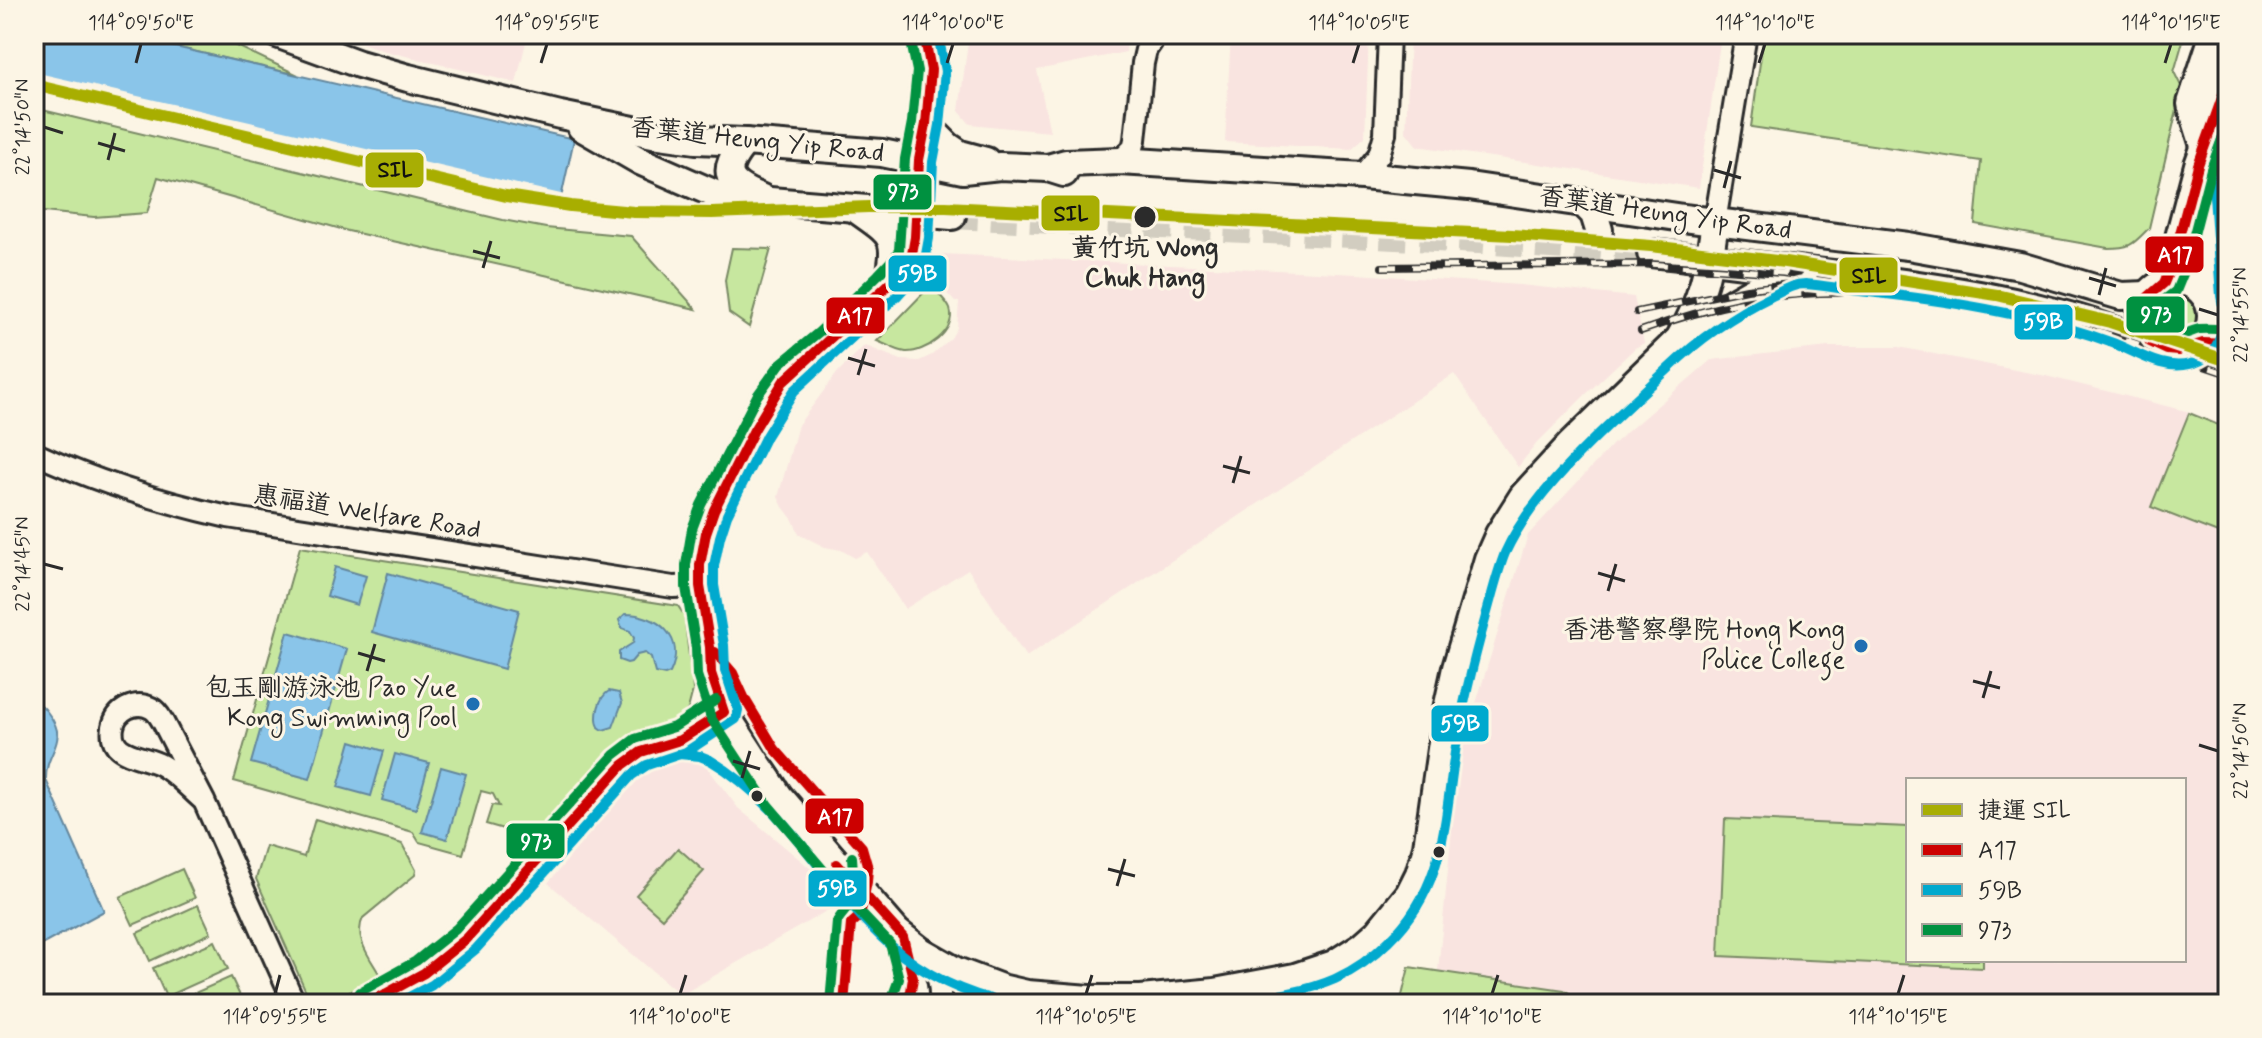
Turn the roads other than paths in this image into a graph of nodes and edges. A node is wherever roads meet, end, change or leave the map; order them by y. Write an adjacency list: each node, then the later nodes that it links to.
1 (277, 34): 10 (street, 香葉道 Heung Yip Road)
2 (924, 34): 8 (street)
3 (945, 34): 8 (street)
4 (1157, 34): 16 (street)
5 (1389, 34): 21 (street)
6 (1746, 34): 27 (street)
7 (2218, 34): 14 (highway)
8 (931, 70): 11 (street)
9 (2228, 81): 14 (street)
10 (560, 115): 12 (street, 香葉道 Heung Yip Road); 20 (street, 香葉道 Heung Yip Road)
11 (926, 124): 15 (street); 18 (street, 香葉道 Heung Yip Road)
12 (678, 138): 13 (street, 香葉道 Heung Yip Road); 20 (street)
13 (745, 142): 15 (street, 香葉道 Heung Yip Road); 23 (street)
14 (2211, 144): 33 (street); 34 (street)
15 (919, 160): 18 (street, 香葉道 Heung Yip Road); 25 (street)
16 (1120, 161): 17 (street, 香葉道 Heung Yip Road); 19 (street, 香葉道 Heung Yip Road)
17 (1176, 165): 19 (street, 香葉道 Heung Yip Road); 21 (street, 香葉道 Heung Yip Road)
18 (1000, 166): 19 (street, 香葉道 Heung Yip Road)
19 (1048, 168)
20 (673, 176): 23 (street, 香葉道 Heung Yip Road)
21 (1362, 176): 22 (street, 香葉道 Heung Yip Road)
22 (1582, 202): 27 (street, 香葉道 Heung Yip Road); 28 (street)
23 (773, 203): 24 (street, 香葉道 Heung Yip Road)
24 (857, 210): 25 (street, 香葉道 Heung Yip Road); 32 (street)
25 (916, 214): 26 (street, 香葉道 Heung Yip Road); 32 (street)
26 (952, 216)
27 (1715, 222): 30 (street); 33 (street, 香葉道 Heung Yip Road)
28 (1599, 230)
29 (1651, 253): 30 (street, 香葉道 Heung Yip Road)
30 (1710, 259): 31 (street, 香葉道 Heung Yip Road); 35 (street)
31 (1793, 270): 35 (street); 38 (street, 香葉道 Heung Yip Road)
32 (888, 285): 40 (street)
33 (2156, 289): 34 (street); 38 (street)
34 (2215, 310): 36 (street)
35 (1679, 339): 46 (street)
36 (2200, 343): 37 (street); 38 (street)
37 (2228, 344)
38 (2160, 348)
39 (34, 453): 40 (street, 惠福道 Welfare Road)
40 (700, 586): 41 (street)
41 (724, 712): 42 (street); 43 (street)
42 (680, 740): 43 (street); 48 (street)
43 (779, 796): 45 (street)
44 (204, 801): 44 (street); 47 (street)
45 (921, 951): 46 (street); 49 (street)
46 (1027, 994): 50 (street)
47 (295, 1004)
48 (367, 1004)
49 (940, 1004)
50 (993, 1004)

